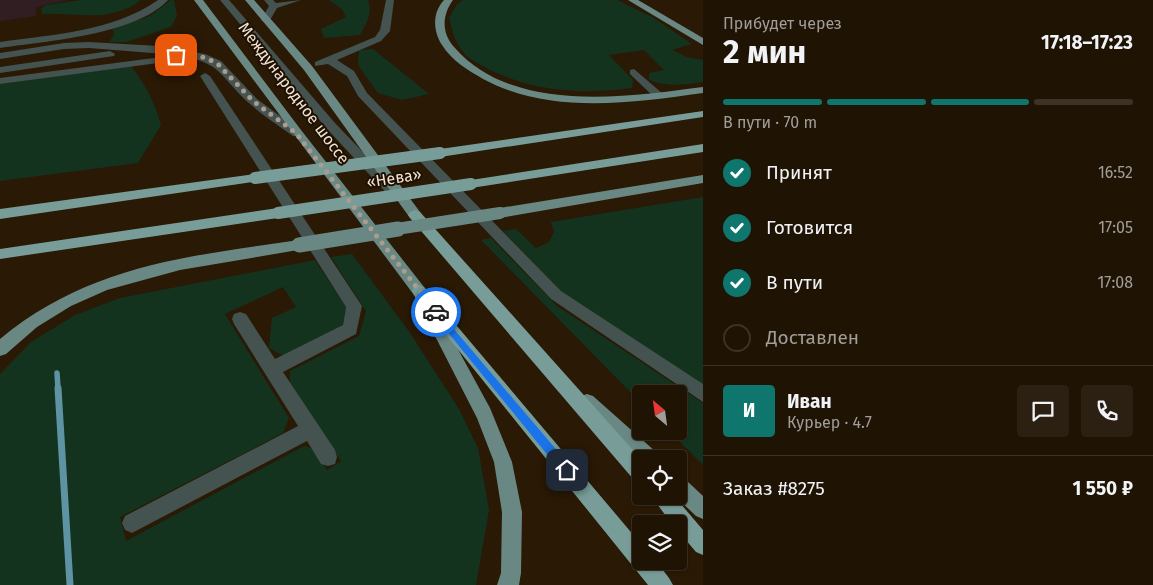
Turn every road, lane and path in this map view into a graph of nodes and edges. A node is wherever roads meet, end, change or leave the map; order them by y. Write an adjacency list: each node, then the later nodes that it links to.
1 (164, 0): 10 (street)
2 (198, 0): 28 (main road, Международное шоссе)
3 (224, 0): 32 (street)
4 (249, 0): 11 (main road)
5 (297, 0): 9 (street)
6 (390, 0): 39 (street)
7 (449, 0): 25 (main road)
8 (632, 0): 13 (main road)
9 (271, 3): 11 (street)
10 (129, 19): 12 (street); 14 (street)
11 (266, 20): 32 (main road)
12 (93, 29): 14 (street); 15 (street)
13 (703, 42)
14 (0, 43)
15 (89, 45): 16 (street); 17 (street)
16 (174, 51): 18 (street); 19 (street)
17 (0, 56)
18 (205, 57): 21 (street); 23 (street); 26 (street)
19 (0, 70)
20 (634, 72): 25 (street)
21 (0, 76)
22 (205, 76): 26 (street)
23 (0, 81)
24 (703, 90): 25 (main road)
25 (659, 96)
26 (243, 109): 28 (street); 37 (street)
27 (703, 114): 31 (highway, «Нева», bridge)
28 (296, 133): 34 (main road, Международное шоссе)
29 (703, 148): 33 (highway, «Нева», bridge)
30 (703, 180): 36 (main road, bridge)
31 (0, 214)
32 (415, 215): 38 (highway)
33 (0, 254)
34 (419, 291): 49 (highway, Международное шоссе); 51 (main road)
35 (240, 319): 37 (street)
36 (0, 349)
37 (272, 369): 40 (street)
38 (553, 370): 41 (main road); 43 (highway)
39 (703, 394)
40 (310, 429): 42 (street); 47 (street)
41 (639, 450)
42 (328, 457)
43 (632, 462)
44 (687, 494): 46 (main road)
45 (669, 505): 48 (highway)
46 (703, 509)
47 (132, 523)
48 (703, 545)
49 (632, 549)
50 (650, 570): 52 (highway, Международное шоссе)
51 (508, 585)
52 (662, 585)

